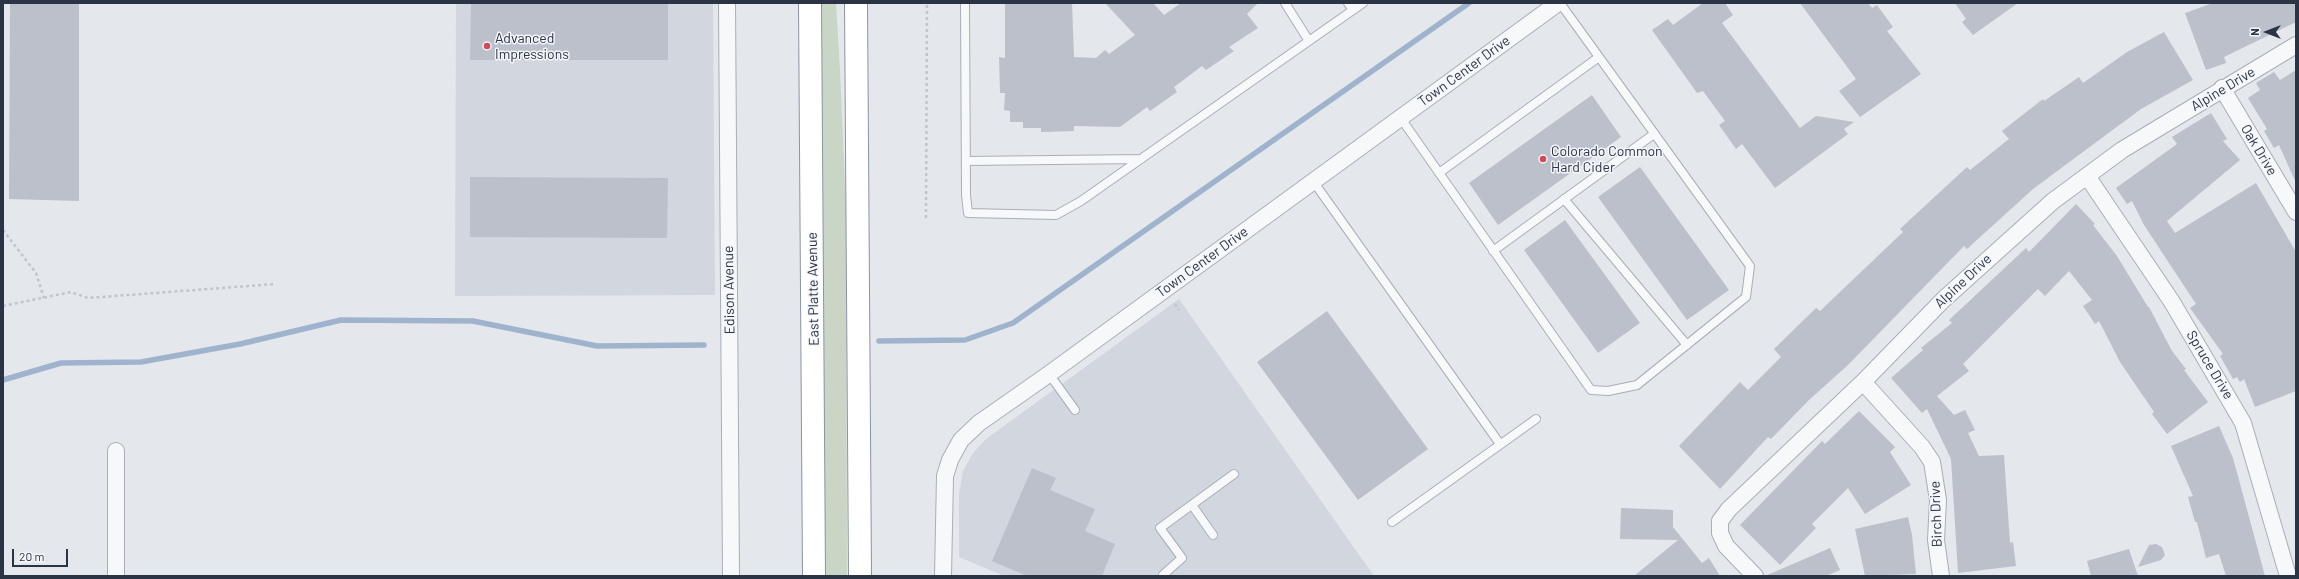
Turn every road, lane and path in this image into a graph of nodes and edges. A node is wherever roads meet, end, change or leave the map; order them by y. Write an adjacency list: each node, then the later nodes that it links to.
1 (727, 3): 43 (street, Edison Avenue)
2 (810, 3): 44 (highway, East Platte Avenue)
3 (856, 3): 45 (highway)
4 (927, 3): 23 (path)
5 (965, 3): 17 (lane)
6 (1285, 3): 10 (lane)
7 (1363, 3): 9 (lane)
8 (1559, 3): 12 (lane); 14 (street, Town Center Drive)
9 (1351, 6): 10 (lane)
10 (1309, 41): 16 (lane)
11 (2296, 45): 13 (street, Alpine Drive)
12 (1599, 57): 15 (lane); 18 (lane)
13 (2222, 88): 19 (street, Alpine Drive); 22 (street, Oak Drive)
14 (1400, 117): 18 (lane); 20 (street, Town Center Drive)
15 (1654, 134): 21 (lane); 29 (lane)
16 (1140, 159): 17 (lane); 17 (lane)
17 (966, 161)
18 (1439, 173): 25 (lane)
19 (2086, 176): 31 (street, Alpine Drive); 40 (street, Spruce Drive)
20 (1313, 181): 30 (street, Town Center Drive); 34 (lane)
21 (1564, 199): 25 (lane); 29 (lane)
22 (2296, 212)
23 (926, 218)
24 (3, 230): 27 (path)
25 (1493, 251): 29 (lane)
26 (275, 284): 27 (path)
27 (44, 298): 28 (path)
28 (3, 306)
29 (1686, 345)
30 (1049, 374): 32 (lane); 46 (street, Town Center Drive)
31 (1863, 382): 47 (street, Alpine Drive); 48 (street, Birch Drive)
32 (1075, 410)
33 (1536, 419): 34 (lane)
34 (1500, 444): 38 (lane)
35 (116, 452): 42 (street)
36 (1234, 474): 37 (lane)
37 (1192, 505): 39 (lane); 41 (lane)
38 (1392, 522)
39 (1213, 535)
40 (2290, 568)
41 (1163, 575)
42 (116, 576)
43 (731, 576)
44 (814, 576)
45 (860, 576)
46 (943, 576)
47 (1755, 576)
48 (1942, 576)

